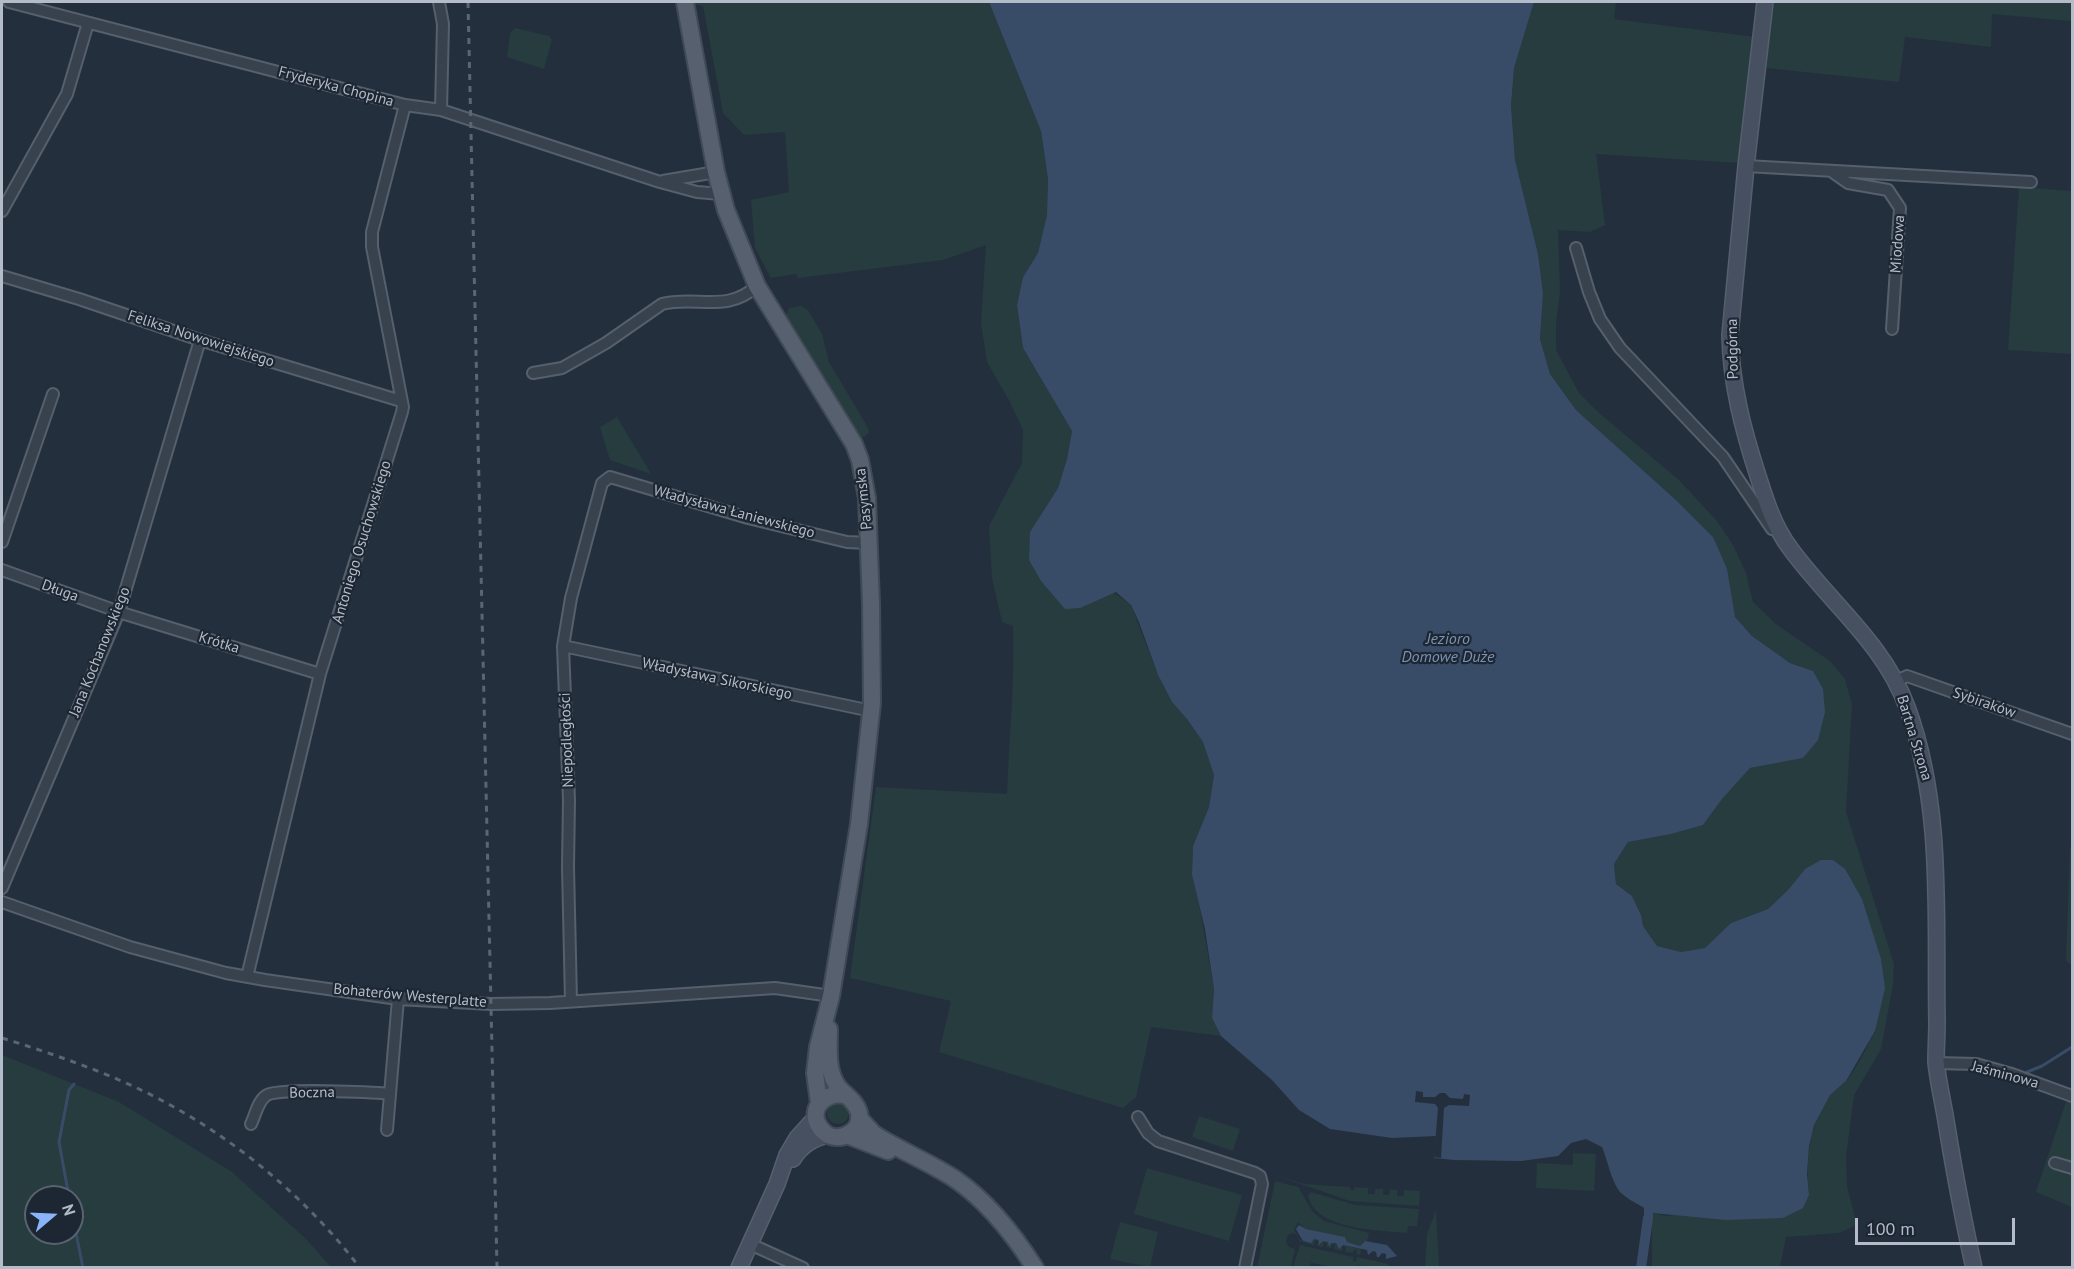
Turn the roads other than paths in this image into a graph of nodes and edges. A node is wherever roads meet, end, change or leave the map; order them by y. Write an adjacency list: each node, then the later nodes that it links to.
1 (9, 2): 5 (street, Fryderyka Chopina)
2 (439, 2): 7 (street)
3 (685, 2): 10 (main road, Pasymska)
4 (1765, 2): 8 (street, Podgórna)
5 (88, 23): 6 (street, Fryderyka Chopina); 14 (street)
6 (405, 105): 7 (street, Fryderyka Chopina); 22 (street, Antoniego Osuchowskiego)
7 (441, 110): 11 (street, Fryderyka Chopina)
8 (1746, 165): 9 (street); 24 (street, Podgórna)
9 (1830, 171): 12 (street); 18 (street, Miodowa)
10 (716, 172): 11 (street, Fryderyka Chopina); 13 (main road, Pasymska)
11 (660, 182): 13 (street, Fryderyka Chopina)
12 (2031, 182)
13 (721, 194): 17 (main road, Pasymska)
14 (2, 211)
15 (1576, 248): 24 (street, Bartna Strona)
16 (2, 276): 19 (street, Feliksa Nowowiejskiego)
17 (757, 286): 20 (street); 26 (main road, Pasymska)
18 (1892, 328)
19 (200, 340): 22 (street, Feliksa Nowowiejskiego); 28 (street, Jana Kochanowskiego)
20 (533, 373)
21 (53, 394): 25 (street)
22 (401, 401): 30 (street, Antoniego Osuchowskiego)
23 (602, 483): 26 (street, Władysława Łaniewskiego); 29 (street, Niepodległości)
24 (1777, 527): 31 (street, Bartna Strona)
25 (2, 542)
26 (869, 543): 32 (main road, Pasymska)
27 (2, 570): 28 (street, Długa)
28 (119, 612): 30 (street, Krótka); 34 (street, Jana Kochanowskiego)
29 (563, 646): 32 (street, Władysława Sikorskiego); 39 (street, Niepodległości)
30 (320, 674): 36 (street, Antoniego Osuchowskiego)
31 (1896, 681): 33 (street, Sybiraków); 40 (street, Bartna Strona)
32 (871, 709): 37 (main road, Pasymska)
33 (2073, 734)
34 (2, 888)
35 (2, 902): 36 (street, Bohaterów Westerplatte)
36 (247, 977): 38 (street, Bohaterów Westerplatte)
37 (831, 996): 39 (street, Bohaterów Westerplatte); 42 (main road, Pasymska); 44 (main road, Pasymska)
38 (398, 999): 39 (street, Bohaterów Westerplatte); 41 (street)
39 (571, 1001)
40 (1936, 1064): 43 (street, Jaśminowa); 60 (street, Bartna Strona)
41 (390, 1094): 47 (street, Boczna); 48 (street)
42 (845, 1095): 44 (main road); 46 (main road)
43 (2073, 1096)
44 (818, 1110): 49 (main road); 54 (street)
45 (1138, 1117): 59 (street)
46 (859, 1118): 50 (main road); 52 (main road)
47 (251, 1124)
48 (387, 1130)
49 (828, 1135): 50 (main road); 54 (street)
50 (847, 1135): 52 (main road)
51 (2055, 1163): 53 (street)
52 (931, 1166): 58 (main road)
53 (2073, 1168)
54 (777, 1184): 55 (street)
55 (750, 1244): 56 (street); 57 (street)
56 (740, 1268)
57 (803, 1268)
58 (1035, 1268)
59 (1245, 1268)
60 (1974, 1268)

